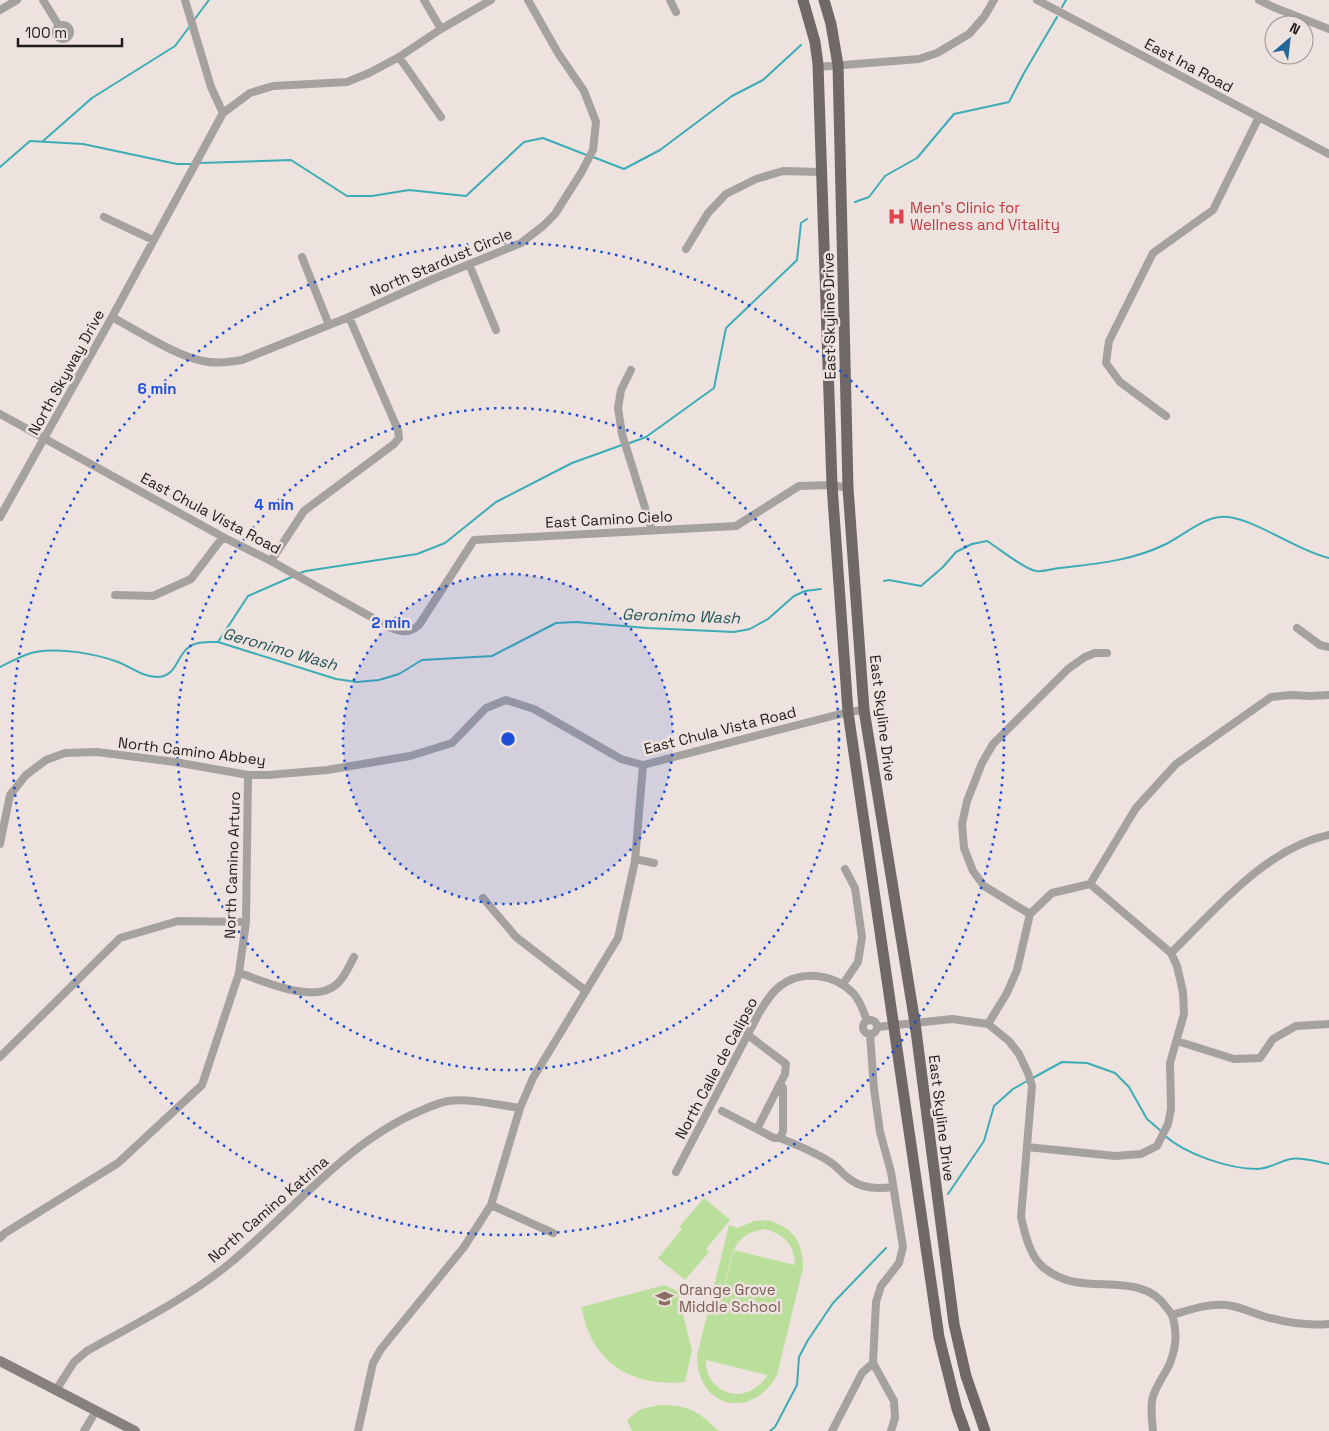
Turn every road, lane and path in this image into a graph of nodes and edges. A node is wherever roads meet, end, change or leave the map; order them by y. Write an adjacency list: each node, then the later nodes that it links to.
1 (17, 0): 13 (street)
2 (43, 0): 15 (street)
3 (185, 0): 21 (street)
4 (424, 0): 16 (street)
5 (491, 0): 16 (street, North Skyway Drive)
6 (528, 0): 30 (street, North Stardust Circle)
7 (670, 0): 14 (street)
8 (803, 0): 20 (main road, East Skyline Drive)
9 (824, 0): 19 (main road, East Skyline Drive)
10 (994, 0): 19 (street)
11 (1037, 0): 23 (street, East Ina Road)
12 (1259, 0): 17 (street)
13 (0, 10)
14 (676, 12)
15 (59, 26)
16 (441, 29): 18 (street, North Skyway Drive)
17 (1329, 29)
18 (399, 57): 21 (street, North Skyway Drive); 22 (street)
19 (838, 65): 20 (street); 40 (main road, East Skyline Drive)
20 (818, 68): 25 (main road, East Skyline Drive)
21 (222, 113): 27 (street, North Skyway Drive)
22 (441, 117)
23 (1259, 117): 24 (street, East Ina Road); 37 (street)
24 (1329, 154)
25 (822, 172): 28 (street); 39 (main road, East Skyline Drive)
26 (104, 217): 27 (street)
27 (153, 240): 32 (street, North Skyway Drive)
28 (686, 249)
29 (302, 258): 33 (street)
30 (469, 264): 31 (street, North Stardust Circle); 34 (street)
31 (349, 317): 33 (street, North Stardust Circle); 44 (street)
32 (112, 318): 33 (street, North Stardust Circle); 38 (street, North Skyway Drive)
33 (329, 325)
34 (496, 330)
35 (631, 370): 42 (street)
36 (0, 414): 38 (street, East Chula Vista Road)
37 (1166, 416)
38 (46, 438): 41 (street, North Skyway Drive); 43 (street, East Chula Vista Road)
39 (832, 485): 40 (street, East Camino Cielo); 42 (street, East Camino Cielo); 53 (main road, East Skyline Drive)
40 (848, 488): 52 (main road, East Skyline Drive)
41 (0, 517)
42 (652, 530): 47 (street, East Camino Cielo)
43 (223, 537): 44 (street, East Chula Vista Road); 45 (street)
44 (271, 561): 47 (street, East Chula Vista Road)
45 (116, 594)
46 (1296, 628): 48 (street)
47 (410, 632)
48 (1329, 647)
49 (1107, 653): 63 (street)
50 (1328, 695): 61 (street)
51 (506, 700): 54 (street, East Chula Vista Road); 55 (street, North Camino Abbey)
52 (864, 710): 53 (street, East Chula Vista Road); 71 (main road, East Skyline Drive)
53 (848, 712): 54 (street, East Chula Vista Road); 74 (main road, East Skyline Drive)
54 (643, 765): 58 (street)
55 (248, 775): 57 (street, North Camino Abbey); 64 (street, North Camino Arturo)
56 (1329, 835): 65 (street)
57 (0, 844)
58 (635, 859): 59 (street); 69 (street)
59 (654, 863)
60 (845, 869): 68 (street)
61 (1090, 884): 63 (street); 65 (street)
62 (484, 898): 69 (street)
63 (1030, 914): 72 (street)
64 (246, 922): 67 (street, North Camino Arturo); 79 (street)
65 (1171, 953): 78 (street)
66 (354, 957): 67 (street)
67 (240, 973): 89 (street, North Camino Arturo)
68 (843, 984): 70 (street); 77 (street, North Calle de Calipso)
69 (586, 991): 81 (street)
70 (867, 1021): 75 (street); 76 (street)
71 (915, 1023): 72 (street); 74 (street); 103 (main road, East Skyline Drive)
72 (988, 1024): 85 (street)
73 (1329, 1024): 78 (street)
74 (893, 1025): 75 (street); 102 (main road, East Skyline Drive)
75 (877, 1027): 76 (street)
76 (870, 1034): 87 (street)
77 (748, 1035): 80 (street); 86 (street, North Calle de Calipso)
78 (1177, 1041): 85 (street)
79 (0, 1057)
80 (780, 1084): 83 (street); 84 (street)
81 (520, 1108): 88 (street); 95 (street, North Camino Katrina)
82 (722, 1111): 83 (street)
83 (757, 1129): 84 (street)
84 (780, 1138): 87 (street)
85 (1028, 1147): 91 (street)
86 (676, 1172)
87 (893, 1187): 94 (street)
88 (491, 1205): 90 (street); 99 (street)
89 (2, 1232)
90 (553, 1233)
91 (1172, 1315): 92 (street); 104 (street)
92 (1329, 1324)
93 (0, 1361): 95 (main road)
94 (873, 1363): 100 (street); 101 (street)
95 (56, 1390): 96 (main road)
96 (96, 1411): 97 (street); 98 (main road)
97 (84, 1431)
98 (135, 1431)
99 (358, 1431)
100 (832, 1431)
101 (890, 1431)
102 (965, 1431)
103 (985, 1431)
104 (1152, 1431)

